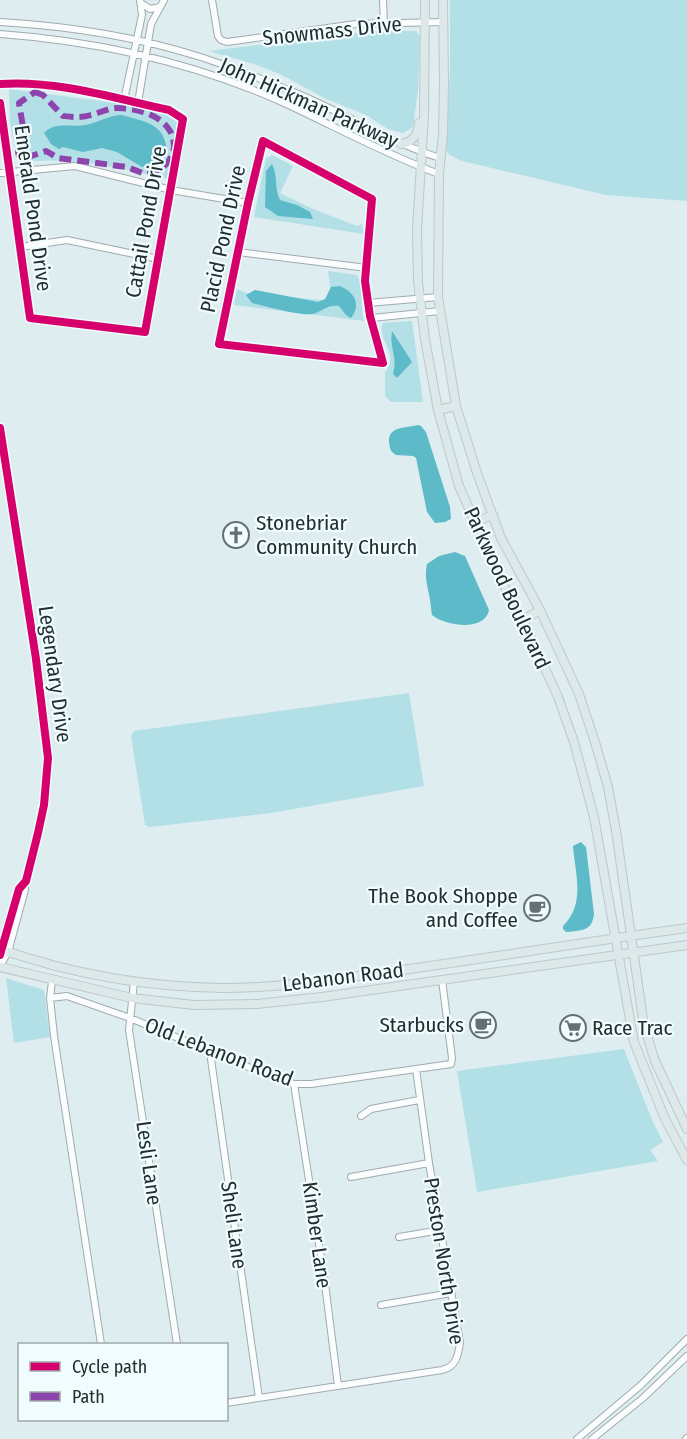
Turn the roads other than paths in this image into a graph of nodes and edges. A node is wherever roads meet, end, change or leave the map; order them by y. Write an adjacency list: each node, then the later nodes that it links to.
1 (212, 0): 9 (street, Snowmass Drive)
2 (383, 0): 9 (street)
3 (425, 0): 10 (main road, Parkwood Boulevard)
4 (443, 0): 8 (main road, Parkwood Boulevard)
5 (140, 1): 6 (street); 12 (street)
6 (164, 2): 13 (street)
7 (0, 22): 12 (street, John Hickman Parkway)
8 (444, 22): 10 (street, Snowmass Drive); 23 (main road, Parkwood Boulevard)
9 (384, 23): 10 (street, Snowmass Drive)
10 (426, 23): 20 (main road, Parkwood Boulevard)
11 (0, 34): 14 (street, John Hickman Parkway)
12 (138, 41): 13 (street, John Hickman Parkway); 14 (street)
13 (148, 44): 15 (street); 21 (street, John Hickman Parkway)
14 (135, 55): 15 (street, John Hickman Parkway); 17 (street)
15 (146, 57): 19 (street); 24 (street, John Hickman Parkway)
16 (0, 84): 17 (street)
17 (124, 100): 19 (street)
18 (0, 102): 25 (street, Emerald Pond Drive)
19 (138, 103): 28 (street, Cattail Pond Drive)
20 (424, 105): 21 (main road); 22 (main road, Parkwood Boulevard)
21 (401, 144): 22 (street, John Hickman Parkway)
22 (422, 153): 23 (street, John Hickman Parkway); 24 (main road, Parkwood Boulevard)
23 (440, 158): 27 (main road, Parkwood Boulevard)
24 (421, 168): 27 (street, John Hickman Parkway); 35 (main road, Parkwood Boulevard)
25 (9, 172): 26 (street); 28 (street); 30 (street, Emerald Pond Drive)
26 (0, 173)
27 (439, 174): 34 (main road, Parkwood Boulevard)
28 (171, 190): 29 (street); 32 (street, Cattail Pond Drive)
29 (248, 203): 31 (street, Placid Pond Drive); 33 (street, Placid Pond Drive)
30 (20, 246): 32 (street); 40 (street, Emerald Pond Drive)
31 (238, 252): 33 (street); 39 (street, Placid Pond Drive)
32 (158, 259): 40 (street, Cattail Pond Drive)
33 (367, 268): 36 (street)
34 (438, 297): 35 (street); 37 (main road, Parkwood Boulevard)
35 (419, 299): 36 (street); 38 (main road, Parkwood Boulevard)
36 (368, 303): 39 (street)
37 (440, 311): 38 (street); 41 (main road, Parkwood Boulevard)
38 (422, 313): 39 (street); 42 (main road, Parkwood Boulevard)
39 (372, 318)
40 (145, 332)
41 (456, 406): 42 (main road); 44 (main road, Parkwood Boulevard)
42 (438, 410): 45 (main road, Parkwood Boulevard)
43 (0, 428): 52 (street, Legendary Drive)
44 (493, 515): 45 (main road); 46 (main road, Parkwood Boulevard)
45 (476, 522): 47 (main road, Parkwood Boulevard)
46 (540, 610): 47 (main road); 49 (main road, Parkwood Boulevard)
47 (523, 620): 50 (main road, Parkwood Boulevard)
48 (687, 928): 49 (main road, Lebanon Road)
49 (632, 936): 50 (main road, Lebanon Road); 53 (main road, Parkwood Boulevard)
50 (615, 937): 54 (main road, Parkwood Boulevard); 55 (main road, Lebanon Road)
51 (687, 945): 53 (main road, Lebanon Road)
52 (2, 951): 56 (street, Legendary Drive); 59 (main road, Lebanon Road)
53 (634, 952): 54 (main road, Lebanon Road); 68 (main road, Parkwood Boulevard)
54 (618, 955): 57 (main road, Lebanon Road); 70 (main road, Parkwood Boulevard)
55 (440, 965): 57 (main road); 59 (main road, Lebanon Road)
56 (0, 967): 58 (main road, Lebanon Road)
57 (442, 980): 61 (main road, Lebanon Road); 64 (street, Old Lebanon Road)
58 (52, 981): 60 (street); 61 (main road, Lebanon Road)
59 (134, 982): 61 (street, Lesli Lane)
60 (50, 998): 62 (street, Old Lebanon Road); 80 (street)
61 (132, 998): 62 (street, Lesli Lane)
62 (130, 1018): 63 (street, Old Lebanon Road); 81 (street, Lesli Lane)
63 (210, 1052): 65 (street, Old Lebanon Road); 84 (street, Sheli Lane)
64 (416, 1070): 65 (street, Old Lebanon Road); 66 (street, Preston North Drive)
65 (294, 1084): 83 (street, Kimber Lane)
66 (419, 1100): 67 (street); 73 (street, Preston North Drive)
67 (361, 1116)
68 (687, 1130)
69 (687, 1134): 70 (main road)
70 (675, 1140): 71 (main road, Parkwood Boulevard)
71 (683, 1147): 72 (main road, Parkwood Boulevard)
72 (687, 1160)
73 (429, 1163): 74 (street); 75 (street, Preston North Drive)
74 (351, 1177)
75 (441, 1230): 76 (street); 77 (street, Preston North Drive)
76 (399, 1237)
77 (451, 1293): 78 (street); 83 (street, Preston North Drive)
78 (381, 1305)
79 (687, 1339): 86 (street)
80 (101, 1343)
81 (177, 1343)
82 (687, 1356): 87 (street)
83 (338, 1386): 84 (street, Preston North Drive)
84 (259, 1398): 85 (street, Preston North Drive)
85 (228, 1403)
86 (592, 1425): 87 (street); 88 (street)
87 (599, 1433): 89 (street)
88 (577, 1439)
89 (592, 1439)

